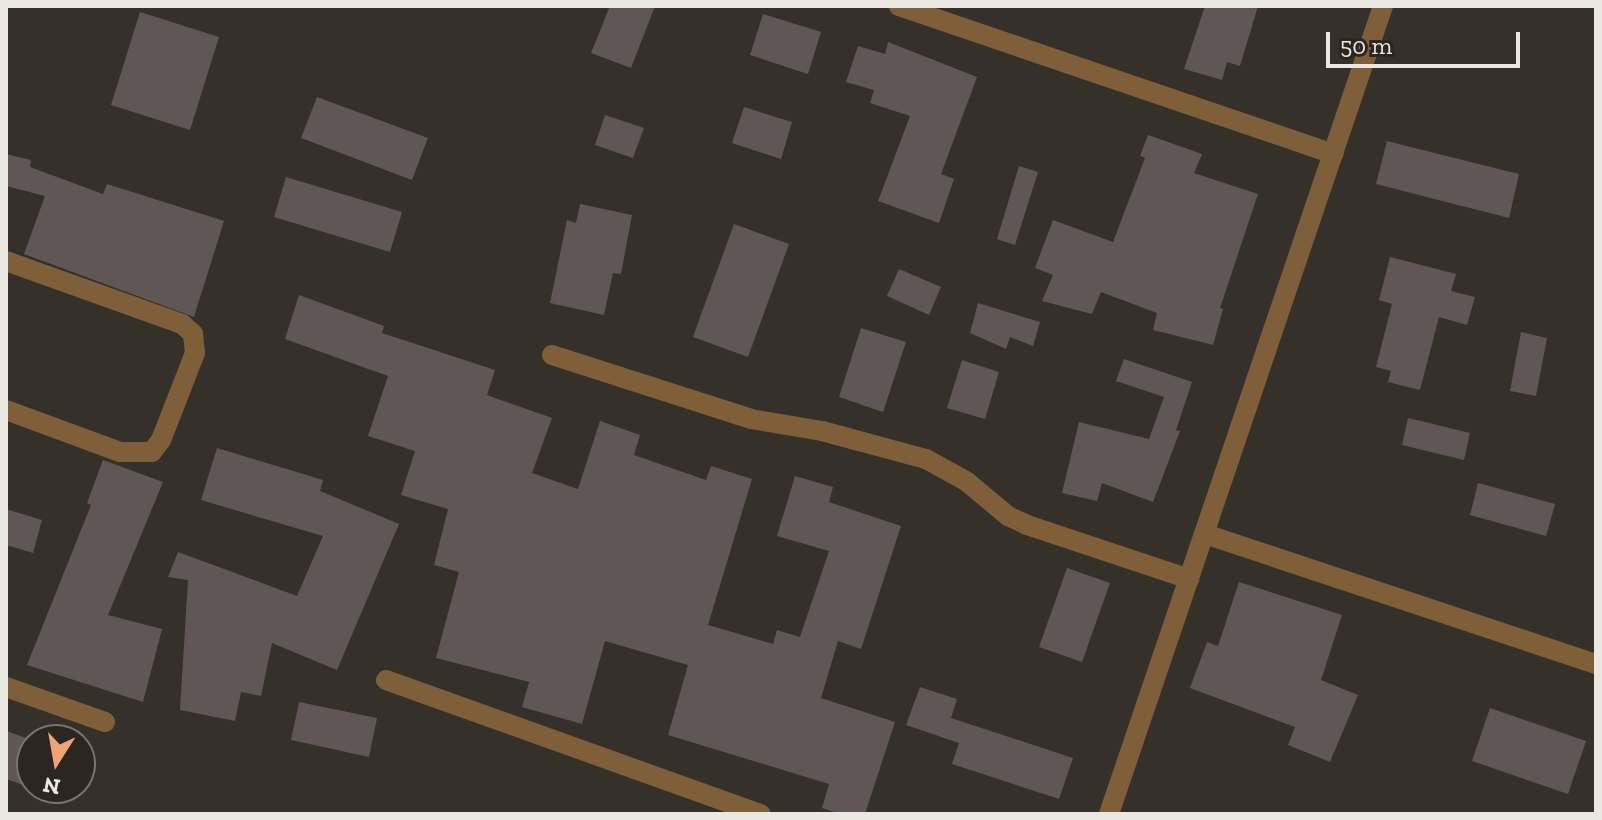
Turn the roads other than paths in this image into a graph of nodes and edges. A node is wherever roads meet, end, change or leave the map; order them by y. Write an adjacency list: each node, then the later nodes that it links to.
1 (899, 6): 3 (street)
2 (1383, 6): 3 (street)
3 (1334, 154): 7 (street)
4 (6, 261): 6 (street)
5 (552, 355): 8 (street)
6 (6, 410)
7 (1205, 534): 8 (street); 9 (street)
8 (1189, 579): 14 (street)
9 (1596, 664)
10 (386, 680): 13 (street)
11 (6, 687): 12 (street)
12 (105, 722)
13 (761, 814)
14 (1109, 814)

